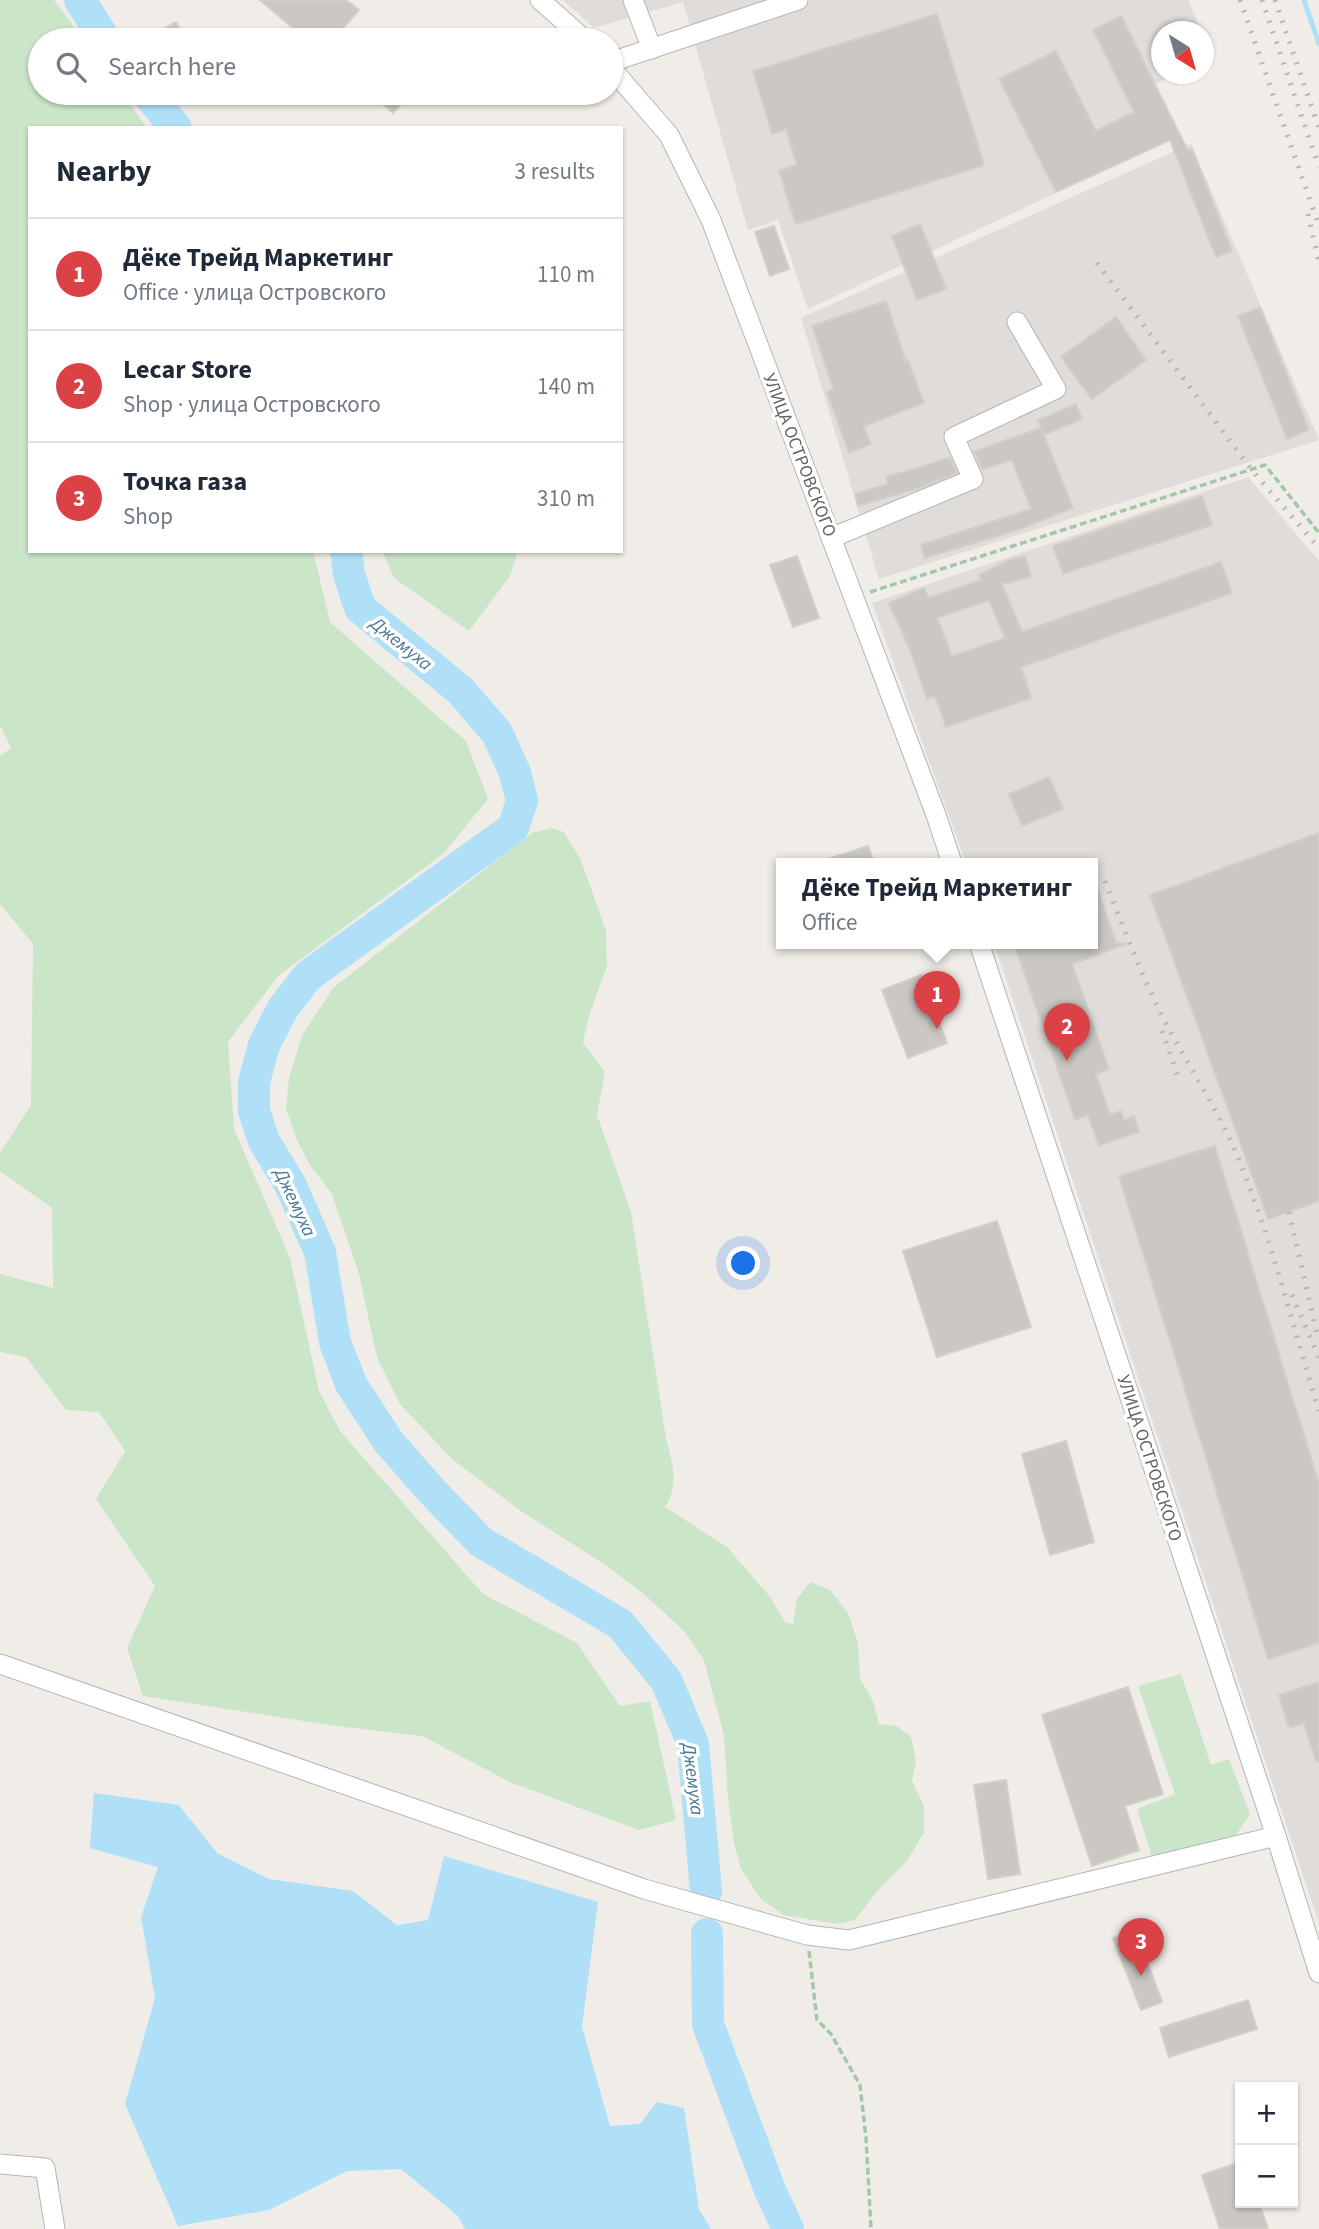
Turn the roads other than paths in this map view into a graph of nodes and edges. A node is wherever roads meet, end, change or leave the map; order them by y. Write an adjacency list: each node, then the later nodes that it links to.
1 (540, 0): 4 (street)
2 (633, 0): 5 (street)
3 (798, 0): 5 (street)
4 (572, 28)
5 (652, 49): 6 (street)
6 (623, 58)
7 (623, 82): 9 (street, УЛИЦА ОСТРОВСКОГО)
8 (1017, 322): 9 (street)
9 (831, 538): 10 (street, УЛИЦА ОСТРОВСКОГО)
10 (950, 858)
11 (981, 949): 13 (street, УЛИЦА ОСТРОВСКОГО)
12 (0, 1664): 13 (street)
13 (1276, 1836): 14 (street, УЛИЦА ОСТРОВСКОГО)
14 (1319, 1973)
15 (0, 2164): 16 (street)
16 (55, 2229)

